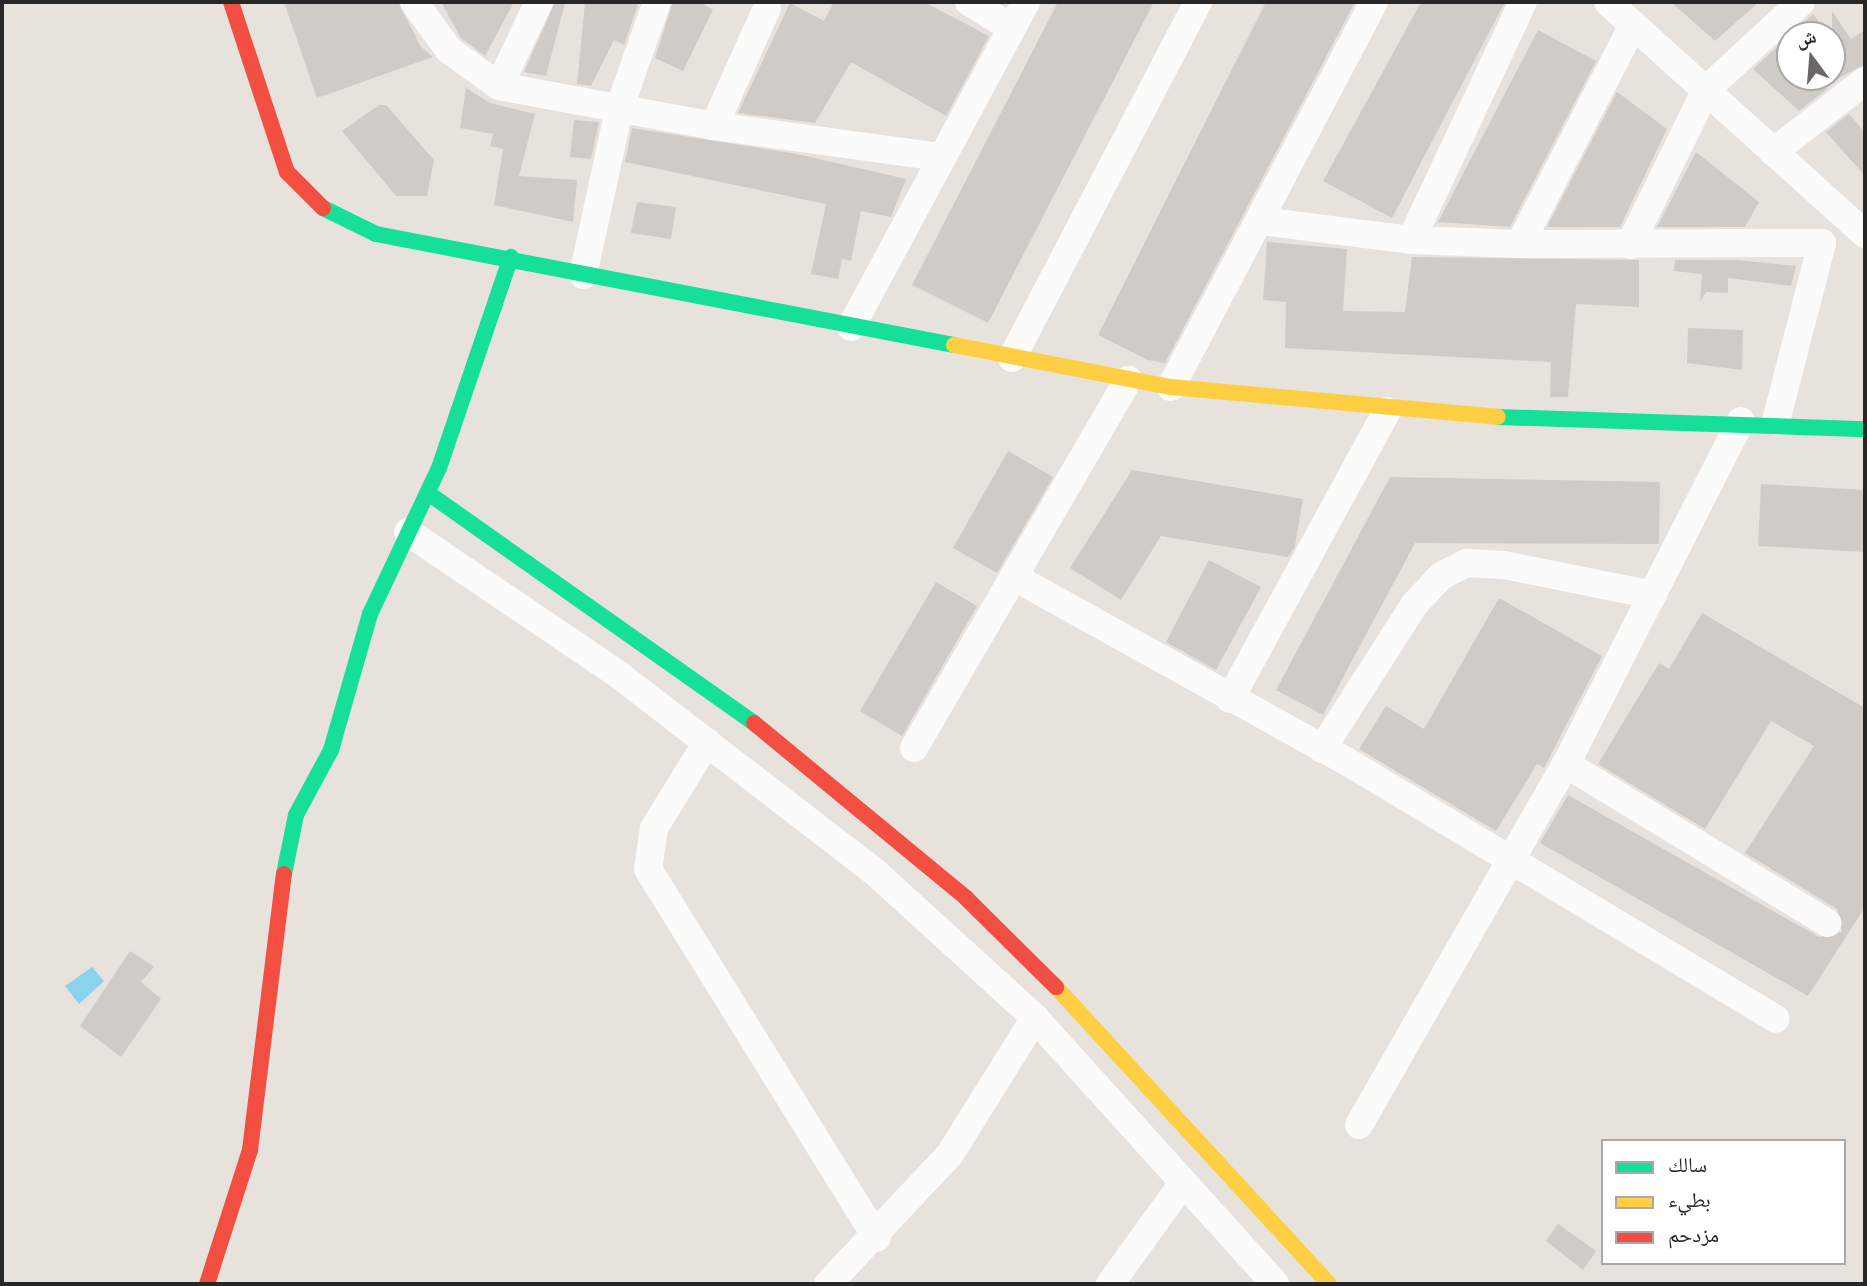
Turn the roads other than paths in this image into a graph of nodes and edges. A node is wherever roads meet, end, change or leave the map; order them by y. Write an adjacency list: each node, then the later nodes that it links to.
1 (232, 2): 28 (street)
2 (414, 2): 16 (street)
3 (539, 2): 16 (street)
4 (657, 2): 18 (street)
5 (969, 2): 14 (street)
6 (1026, 2): 14 (street)
7 (1198, 2): 31 (street)
8 (1374, 2): 23 (street)
9 (1523, 2): 24 (street)
10 (1608, 2): 13 (street)
11 (1801, 2): 17 (street)
12 (764, 4): 19 (street)
13 (1633, 25): 17 (street); 26 (street)
14 (1012, 27): 21 (street)
15 (1865, 81): 20 (street)
16 (499, 86): 18 (street)
17 (1706, 90): 20 (street); 27 (street)
18 (620, 106): 19 (street); 29 (street)
19 (714, 127): 21 (street)
20 (1773, 152): 22 (street)
21 (941, 157): 30 (street)
22 (1859, 219): 25 (street)
23 (1261, 221): 24 (street); 33 (street)
24 (1411, 240): 26 (street)
25 (1822, 243): 27 (street); 36 (street)
26 (1520, 244): 27 (street)
27 (1630, 245)
28 (511, 257): 29 (street); 38 (street)
29 (583, 275): 30 (street)
30 (851, 327): 31 (street)
31 (1012, 358): 32 (street)
32 (1128, 380): 33 (street); 40 (street)
33 (1171, 387): 34 (street)
34 (1387, 411): 35 (street); 42 (street)
35 (1741, 421): 36 (street); 41 (street)
36 (1776, 421): 37 (street)
37 (1865, 429)
38 (428, 492): 39 (street); 58 (street)
39 (408, 532): 43 (street); 54 (street)
40 (1014, 577): 42 (street); 44 (street)
41 (1653, 595): 45 (street); 46 (street)
42 (1230, 699): 45 (street)
43 (708, 742): 49 (street); 53 (street)
44 (914, 748)
45 (1322, 749): 47 (street)
46 (1566, 764): 47 (street); 48 (street)
47 (1508, 862): 50 (street); 51 (street)
48 (1828, 923)
49 (1035, 1018): 52 (street); 53 (street)
50 (1776, 1019)
51 (1359, 1125)
52 (1183, 1183): 56 (street); 57 (street)
53 (877, 1238): 55 (street)
54 (207, 1284)
55 (828, 1284)
56 (1110, 1284)
57 (1275, 1284)
58 (1329, 1284)

